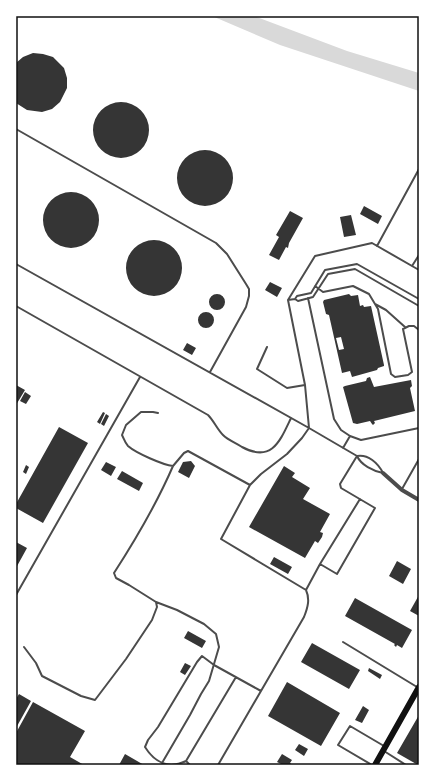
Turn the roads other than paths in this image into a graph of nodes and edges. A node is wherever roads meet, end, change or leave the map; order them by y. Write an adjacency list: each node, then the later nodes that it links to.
1 (16, 129): 20 (lane)
2 (419, 169): 3 (lane)
3 (377, 246): 6 (lane); 13 (lane)
4 (419, 255): 6 (lane)
5 (16, 264): 20 (lane)
6 (412, 266): 7 (lane)
7 (419, 270)
8 (315, 286): 9 (lane); 11 (lane); 12 (lane)
9 (319, 288): 10 (lane); 14 (lane); 16 (lane)
10 (308, 298): 11 (lane); 27 (lane)
11 (295, 299): 13 (lane)
12 (419, 299)
13 (288, 300): 22 (lane)
14 (374, 303): 17 (lane); 17 (lane)
15 (16, 306): 21 (lane)
16 (419, 306)
17 (405, 327): 18 (lane)
18 (419, 330)
19 (267, 347): 22 (lane)
20 (210, 372): 24 (lane)
21 (140, 377): 24 (lane); 39 (lane)
22 (305, 385): 25 (lane)
23 (158, 413): 31 (lane)
24 (291, 418): 25 (lane)
25 (309, 428): 28 (lane); 33 (lane)
26 (419, 428): 27 (lane)
27 (350, 436): 28 (lane)
28 (343, 448): 29 (lane)
29 (357, 456): 32 (lane); 32 (lane); 35 (lane)
30 (419, 460): 34 (lane)
31 (173, 466): 33 (lane); 40 (lane)
32 (383, 473): 34 (street)
33 (250, 485): 38 (lane)
34 (402, 490): 36 (street)
35 (360, 499): 37 (lane); 37 (lane)
36 (419, 500)
37 (320, 564): 38 (lane)
38 (306, 590): 46 (lane)
39 (16, 595)
40 (156, 602): 42 (lane); 43 (lane)
41 (343, 642): 45 (lane)
42 (24, 647)
43 (214, 666): 44 (lane); 49 (lane); 49 (lane)
44 (236, 677): 46 (lane); 48 (lane)
45 (419, 687): 47 (main road)
46 (261, 690): 51 (lane)
47 (384, 748): 52 (main road); 52 (lane); 53 (lane)
48 (186, 761): 49 (lane); 50 (lane)
49 (162, 763)
50 (190, 765)
51 (218, 765)
52 (373, 765)
53 (406, 765)

